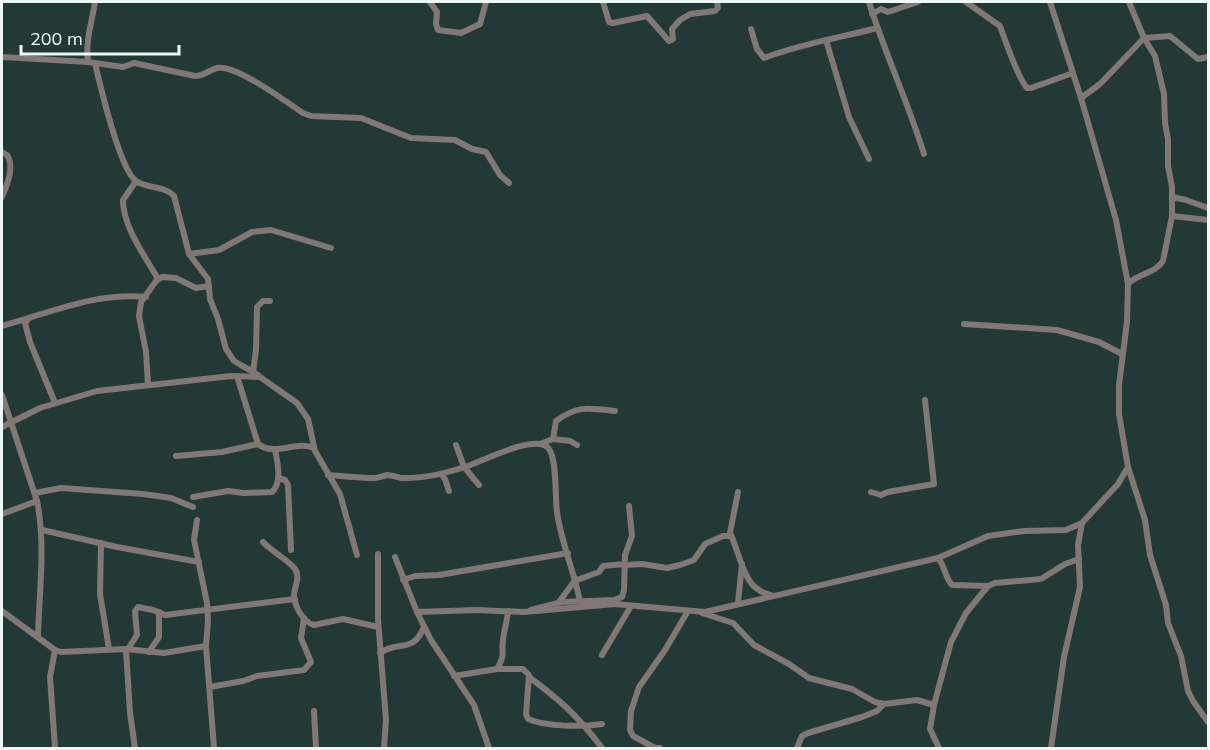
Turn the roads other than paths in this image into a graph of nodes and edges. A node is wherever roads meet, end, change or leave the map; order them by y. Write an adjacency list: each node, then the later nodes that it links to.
1 (95, 2): 18 (street)
2 (430, 2): 3 (street)
3 (486, 2)
4 (603, 2): 5 (street)
5 (717, 2)
6 (869, 2): 11 (street)
7 (918, 2): 11 (street)
8 (966, 2): 19 (street)
9 (1050, 2): 19 (street)
10 (1129, 2): 14 (street)
11 (873, 14): 12 (street)
12 (877, 28): 15 (street); 22 (street)
13 (752, 29): 15 (street)
14 (1144, 38): 17 (street); 20 (street); 27 (street)
15 (826, 40): 23 (street)
16 (2, 57): 18 (street)
17 (1209, 57)
18 (92, 63): 24 (street); 25 (street)
19 (1073, 73): 20 (street)
20 (1081, 98): 34 (street)
21 (2, 152): 26 (street)
22 (924, 154)
23 (869, 159)
24 (136, 181): 32 (street); 33 (street)
25 (509, 183)
26 (2, 197)
27 (1172, 197): 28 (street); 29 (street)
28 (1209, 208)
29 (1172, 216): 30 (street); 34 (street)
30 (1209, 220)
31 (331, 248): 32 (street)
32 (189, 254): 35 (street)
33 (158, 279): 35 (street); 36 (street)
34 (1128, 284): 41 (street)
35 (209, 286): 42 (street)
36 (146, 297): 38 (street); 45 (street)
37 (270, 301): 42 (street)
38 (29, 317): 40 (street); 48 (street)
39 (964, 324): 41 (street)
40 (2, 326)
41 (1122, 354): 61 (street)
42 (253, 372): 44 (street)
43 (237, 376): 44 (street); 45 (street); 53 (street)
44 (260, 377): 57 (street)
45 (148, 384): 48 (street)
46 (2, 395): 50 (street)
47 (925, 400): 68 (street)
48 (54, 403): 50 (street)
49 (615, 411): 52 (street)
50 (11, 422): 51 (street); 69 (street)
51 (2, 428)
52 (553, 439): 54 (street); 56 (street)
53 (258, 444): 58 (street); 59 (street)
54 (540, 444): 60 (street); 81 (street)
55 (456, 445): 60 (street)
56 (577, 445)
57 (314, 448): 58 (street); 63 (street)
58 (275, 449): 64 (street)
59 (176, 456)
60 (464, 467): 62 (street); 65 (street)
61 (1128, 467): 75 (street); 125 (street)
62 (441, 474): 63 (street); 66 (street)
63 (328, 475): 83 (street)
64 (278, 478): 70 (street); 80 (street)
65 (480, 485)
66 (449, 491)
67 (738, 492): 77 (street)
68 (871, 492)
69 (36, 497): 72 (street); 73 (street); 76 (street)
70 (193, 497)
71 (629, 506): 89 (street)
72 (193, 507)
73 (2, 514)
74 (196, 520): 87 (street)
75 (1083, 523): 85 (street); 86 (street)
76 (42, 530): 79 (street); 110 (street)
77 (732, 536): 88 (street); 89 (street)
78 (263, 542): 94 (street)
79 (101, 543): 87 (street); 112 (street)
80 (291, 550)
81 (567, 553): 90 (street); 91 (street)
82 (378, 554): 108 (street)
83 (357, 555)
84 (395, 557): 90 (street)
85 (938, 558): 92 (street); 93 (street)
86 (1078, 559): 92 (street); 138 (street)
87 (199, 562): 100 (street)
88 (742, 564): 93 (street); 97 (street)
89 (625, 565): 91 (street); 95 (street)
90 (403, 580): 104 (street)
91 (577, 580): 95 (street); 96 (street)
92 (988, 586): 123 (street)
93 (775, 596): 97 (street)
94 (295, 599): 100 (street); 107 (street)
95 (580, 601): 96 (street)
96 (558, 603): 105 (street)
97 (738, 603): 106 (street)
98 (631, 606): 102 (street); 105 (street); 117 (street)
99 (2, 610): 110 (street)
100 (208, 610): 103 (street); 111 (street)
101 (508, 611): 104 (street); 105 (street); 118 (street)
102 (688, 611): 106 (street); 135 (street)
103 (159, 612): 113 (street); 115 (street)
104 (417, 612): 109 (street)
105 (524, 612)
106 (699, 612): 122 (street)
107 (304, 618): 108 (street); 121 (street)
108 (378, 627): 116 (street)
109 (424, 627): 116 (street); 119 (street)
110 (38, 638): 114 (street)
111 (206, 646): 115 (street); 121 (street)
112 (110, 649): 113 (street); 114 (street)
113 (127, 649): 115 (street); 130 (street)
114 (55, 650): 129 (street)
115 (149, 652)
116 (380, 652): 132 (street)
117 (602, 655)
118 (497, 669): 119 (street); 120 (street)
119 (454, 676): 133 (street)
120 (529, 677): 127 (street); 127 (street)
121 (210, 687): 128 (street)
122 (884, 704): 123 (street); 136 (street)
123 (934, 705): 137 (street)
124 (314, 711): 131 (street)
125 (1209, 722)
126 (602, 724): 127 (street)
127 (586, 726): 134 (street)
128 (215, 747)
129 (55, 748)
130 (135, 748)
131 (316, 748)
132 (384, 748)
133 (489, 748)
134 (602, 748)
135 (660, 748)
136 (796, 748)
137 (937, 748)
138 (1051, 748)

